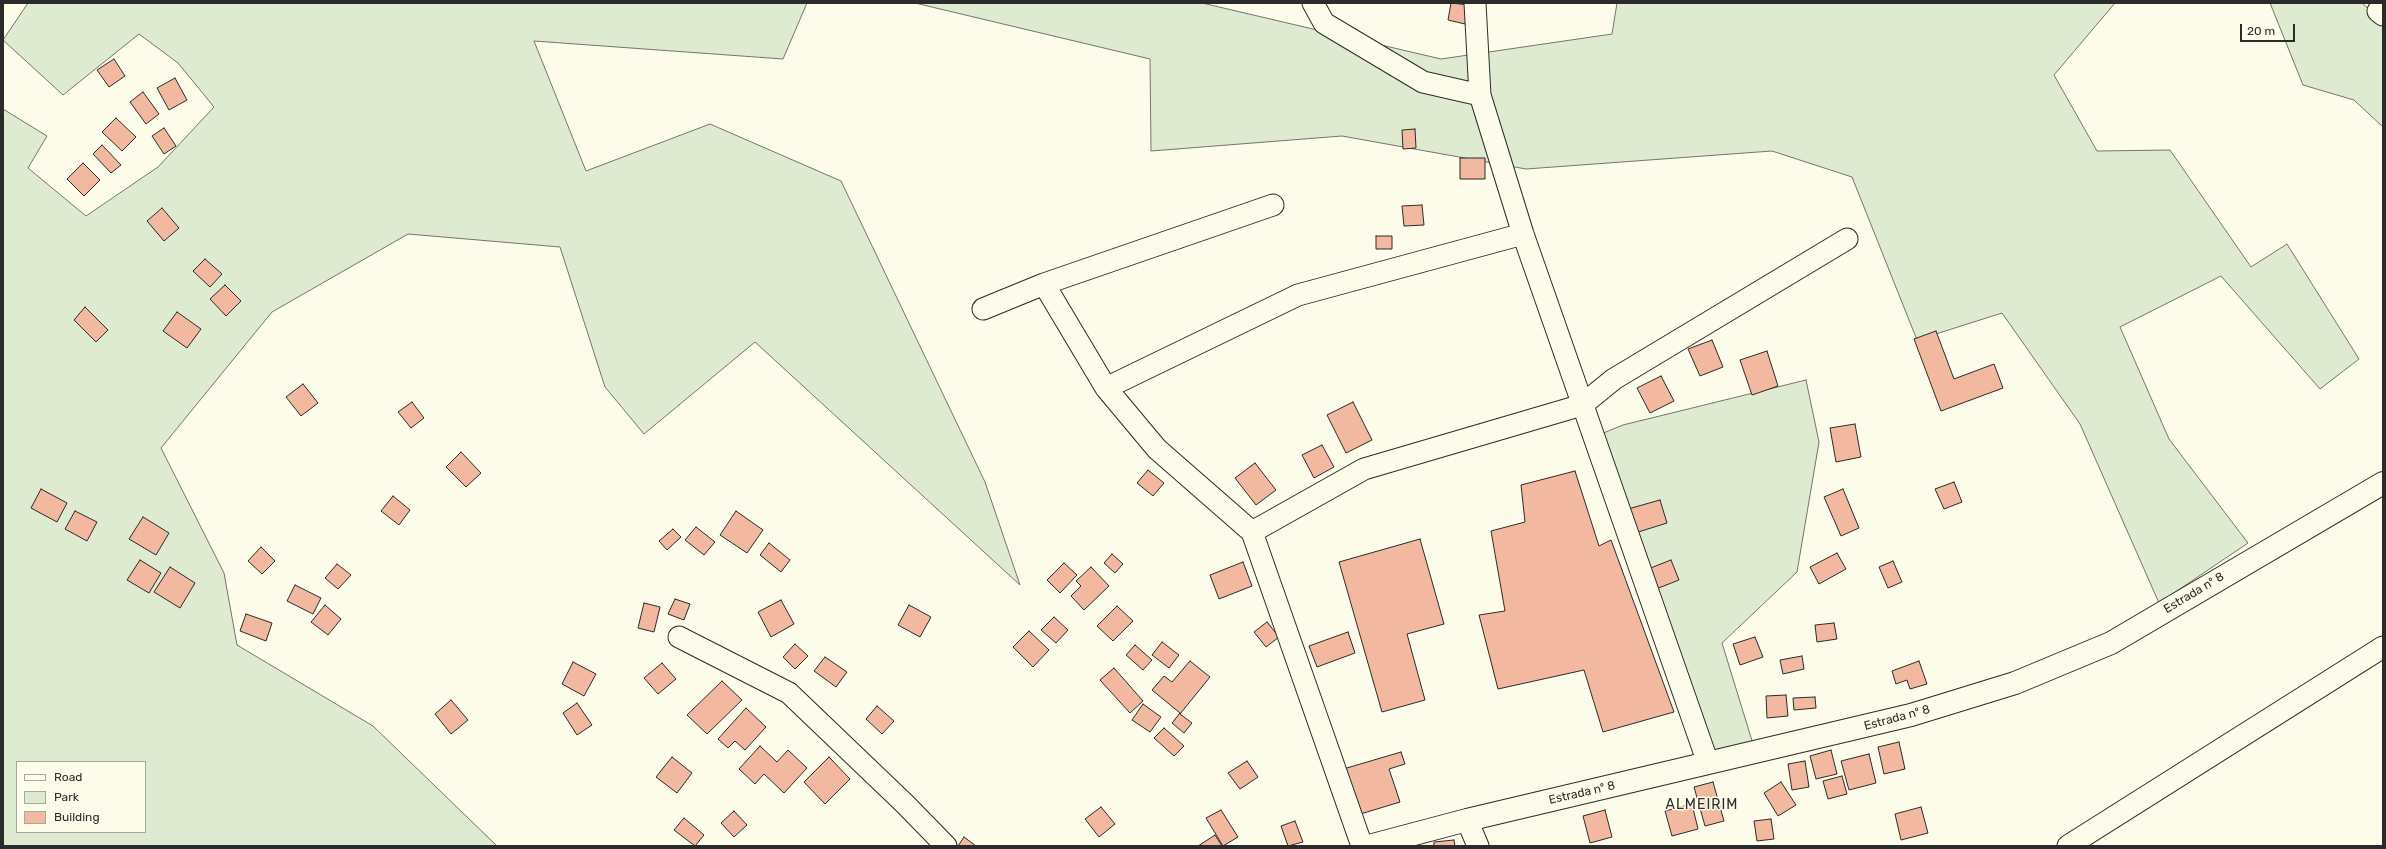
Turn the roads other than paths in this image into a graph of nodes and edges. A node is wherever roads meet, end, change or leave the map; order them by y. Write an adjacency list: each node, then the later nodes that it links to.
1 (1314, 3): 3 (street)
2 (1475, 3): 3 (street)
3 (1480, 95): 5 (street)
4 (1273, 205): 7 (street)
5 (1522, 234): 9 (street); 10 (street)
6 (1847, 239): 10 (street)
7 (1044, 284): 8 (street); 9 (street)
8 (983, 309)
9 (1106, 388): 12 (street)
10 (1582, 405): 12 (street); 15 (street)
11 (2383, 483): 15 (main road, Estrada nº 8)
12 (1252, 532): 18 (street)
13 (679, 637): 17 (street)
14 (2383, 647): 21 (street)
15 (1708, 764): 16 (main road, Estrada nº 8)
16 (1467, 820): 19 (main road, Estrada nº 8); 20 (street)
17 (946, 846)
18 (1362, 846)
19 (1369, 846)
20 (1478, 846)
21 (2068, 846)

